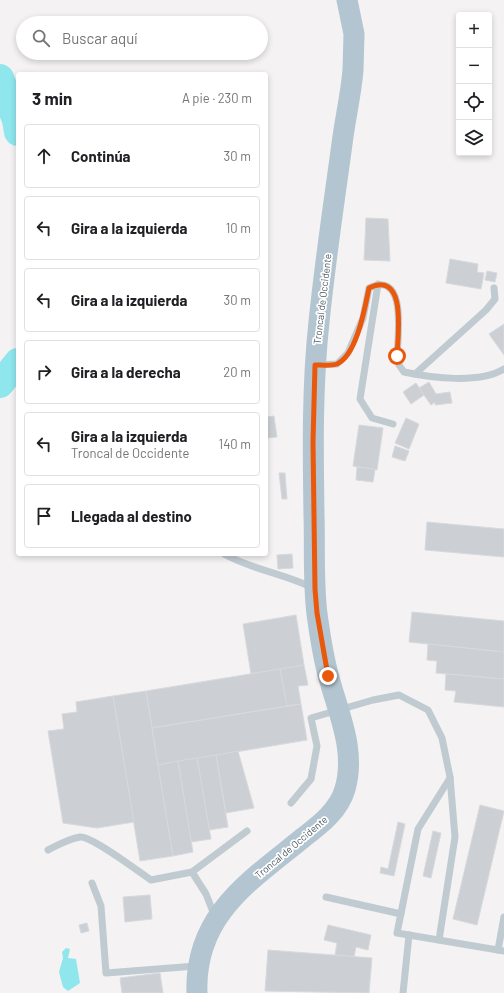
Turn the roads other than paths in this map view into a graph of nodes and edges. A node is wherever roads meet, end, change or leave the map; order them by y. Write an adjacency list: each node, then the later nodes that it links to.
1 (347, 0): 4 (main road, Troncal de Occidente)
2 (378, 284): 4 (lane); 6 (lane); 7 (lane)
3 (494, 288): 6 (lane)
4 (315, 365): 9 (main road, Troncal de Occidente)
5 (504, 369): 6 (lane)
6 (415, 374)
7 (393, 424)
8 (228, 556): 9 (lane)
9 (315, 589): 10 (main road, Troncal de Occidente)
10 (338, 709): 11 (lane); 12 (lane); 20 (main road, Troncal de Occidente)
11 (450, 777): 18 (lane); 22 (lane)
12 (291, 803)
13 (247, 831): 15 (lane)
14 (48, 850): 15 (lane)
15 (192, 872): 20 (lane)
16 (92, 883): 24 (lane)
17 (326, 898): 18 (lane)
18 (401, 914): 21 (lane)
19 (504, 917): 23 (lane)
20 (216, 918): 24 (main road, Troncal de Occidente)
21 (409, 935): 22 (lane); 26 (lane)
22 (439, 940): 23 (lane)
23 (501, 951)
24 (198, 966): 25 (main road, Troncal de Occidente)
25 (197, 993)
26 (403, 993)

